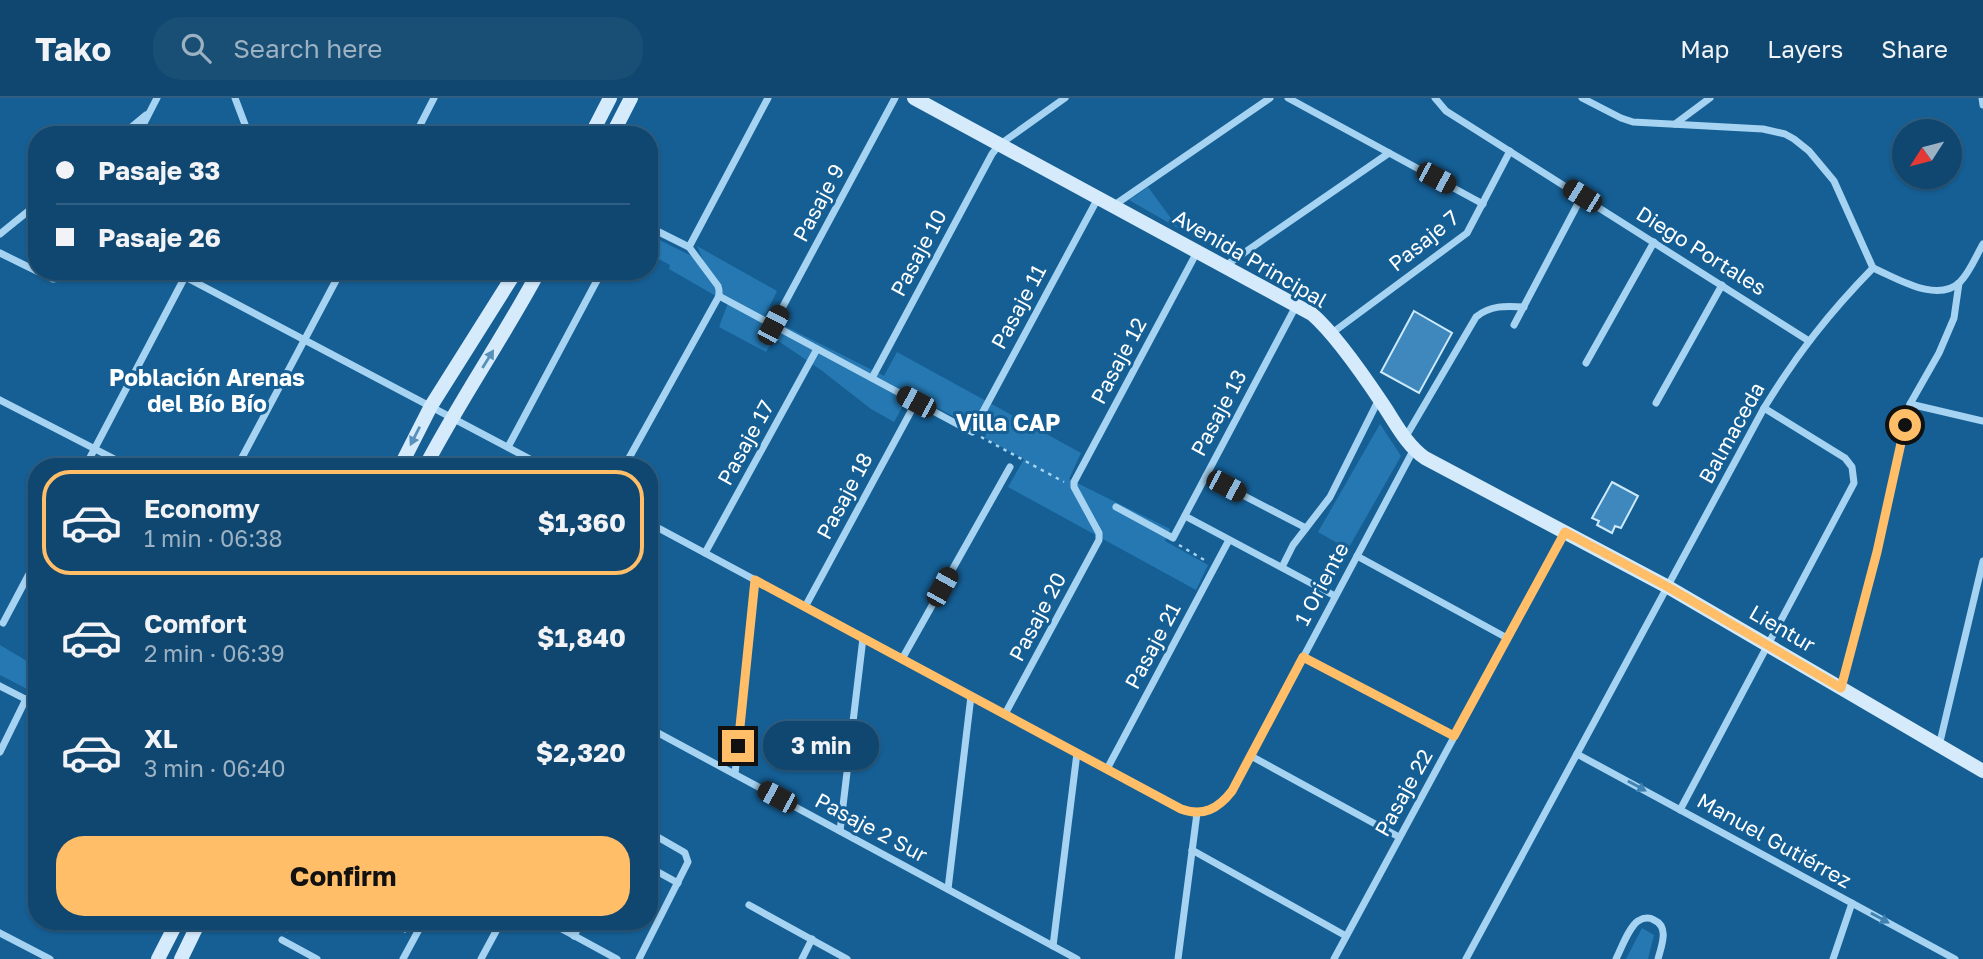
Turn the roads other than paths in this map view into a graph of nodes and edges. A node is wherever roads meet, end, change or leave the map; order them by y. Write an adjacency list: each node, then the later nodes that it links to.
1 (157, 98): 19 (street)
2 (235, 98): 23 (street)
3 (435, 98): 24 (street)
4 (610, 98): 25 (main road)
5 (631, 98): 26 (main road)
6 (768, 98): 39 (street)
7 (895, 98): 56 (street, Pasaje 9)
8 (914, 98): 27 (main road, Avenida Principal)
9 (1065, 98): 27 (street)
10 (1270, 98): 33 (street)
11 (1288, 98): 29 (street)
12 (1435, 98): 28 (street, Diego Portales)
13 (1582, 98): 18 (street)
14 (1600, 98): 18 (street)
15 (1710, 98): 20 (street)
16 (1982, 98): 17 (street)
17 (1983, 106)
18 (1598, 107): 20 (street)
19 (149, 113): 21 (street); 22 (street)
20 (1675, 124): 44 (street)
21 (133, 126)
22 (142, 126)
23 (246, 126)
24 (420, 126)
25 (596, 126)
26 (616, 126)
27 (999, 145): 31 (main road, Avenida Principal); 63 (street, Pasaje 10)
28 (1510, 151): 30 (street, Diego Portales); 32 (street, Pasaje 7)
29 (1389, 153): 32 (street); 42 (street)
30 (1582, 196): 37 (street, Diego Portales); 55 (street)
31 (1098, 198): 33 (main road, Avenida Principal); 66 (street, Pasaje 11)
32 (1483, 204): 58 (street, Pasaje 7)
33 (1113, 206): 40 (main road, Avenida Principal)
34 (28, 211): 36 (street)
35 (658, 232): 39 (street)
36 (0, 234)
37 (1654, 242): 52 (street, Diego Portales); 62 (street)
38 (1983, 244): 51 (street)
39 (689, 247): 53 (street)
40 (1198, 251): 42 (main road, Avenida Principal); 90 (street, Pasaje 12)
41 (0, 253): 43 (street)
42 (1225, 266): 54 (main road, Avenida Principal)
43 (28, 267)
44 (1873, 268): 51 (street); 60 (street, Balmaceda)
45 (183, 280): 75 (street)
46 (197, 280): 59 (street)
47 (336, 280): 59 (street)
48 (510, 280): 69 (main road)
49 (533, 280): 71 (main road, one-way to 49)
50 (597, 280): 74 (street)
51 (1959, 283): 68 (street)
52 (1722, 285): 60 (street, Diego Portales); 67 (street)
53 (719, 296): 56 (street); 82 (street)
54 (1297, 305): 58 (main road, Avenida Principal); 84 (street, Pasaje 13)
55 (1524, 307): 57 (street); 73 (street, 1 Oriente)
56 (773, 325): 61 (street)
57 (1514, 325)
58 (1331, 334): 64 (main road, Avenida Principal)
59 (304, 339): 69 (street); 78 (street)
60 (1809, 341): 70 (street, Balmaceda)
61 (817, 349): 63 (street); 92 (street, Pasaje 17)
62 (1586, 363)
63 (872, 378): 66 (street)
64 (1379, 399): 73 (main road, Avenida Principal); 88 (street)
65 (0, 400): 75 (street)
66 (916, 402): 100 (street, Pasaje 18)
67 (1656, 403)
68 (1910, 404): 72 (street); 108 (street)
69 (431, 406): 71 (street); 79 (main road, one-way to 79)
70 (1764, 408): 98 (street, Balmaceda); 104 (street)
71 (452, 417): 74 (street); 80 (main road)
72 (1983, 421)
73 (1410, 444): 89 (main road, Avenida Principal); 93 (street, 1 Oriente)
74 (508, 447): 81 (street)
75 (95, 449): 76 (street); 77 (street)
76 (90, 458)
77 (112, 458)
78 (242, 458)
79 (405, 458)
80 (430, 458)
81 (528, 458)
82 (629, 458)
83 (1010, 467): 106 (street)
84 (1206, 476): 86 (street, Pasaje 13); 88 (street)
85 (1116, 507): 86 (street, Pasaje 13)
86 (1185, 516): 91 (street)
87 (658, 528): 92 (street)
88 (1306, 528): 95 (street)
89 (1565, 532): 98 (main road, Avenida Principal); 103 (street, Pasaje 22)
90 (1100, 536): 111 (street, Pasaje 20)
91 (1229, 540): 95 (street); 119 (street, Pasaje 21)
92 (705, 553): 97 (street)
93 (1357, 556): 99 (street, 1 Oriente); 103 (street)
94 (1983, 561): 114 (street)
95 (1282, 567): 99 (street)
96 (28, 576): 101 (street)
97 (755, 580): 100 (street); 121 (street)
98 (1668, 587): 104 (main road, Lientur); 117 (street, Balmaceda)
99 (1335, 596): 105 (street, 1 Oriente)
100 (805, 607): 102 (street)
101 (3, 623)
102 (863, 638): 106 (street); 124 (street)
103 (1507, 638): 113 (street, Pasaje 22)
104 (1768, 645): 108 (main road, Lientur); 122 (street)
105 (1303, 657): 113 (street); 118 (street, 1 Oriente)
106 (902, 659): 109 (street)
107 (0, 686): 110 (street)
108 (1841, 688): 114 (main road, Lientur)
109 (971, 696): 111 (street); 130 (street)
110 (26, 699): 115 (street)
111 (1005, 714): 116 (street)
112 (658, 733): 121 (street, Pasaje 2 Sur)
113 (1454, 736): 126 (street, Pasaje 22)
114 (1939, 747): 120 (main road, Lientur)
115 (0, 752)
116 (1077, 753): 119 (street); 146 (street)
117 (1577, 754): 122 (street, Manuel Gutiérrez, one-way to 122); 160 (street, Balmaceda)
118 (1251, 756): 123 (street, 1 Oriente); 126 (street)
119 (1107, 769): 123 (street)
120 (1983, 771)
121 (735, 774): 124 (street, Pasaje 2 Sur)
122 (1680, 810): 131 (street, Manuel Gutiérrez)
123 (1198, 813): 127 (street)
124 (840, 831): 130 (street, Pasaje 2 Sur)
125 (658, 837): 129 (street)
126 (1399, 837): 143 (street, Pasaje 22)
127 (1192, 850): 143 (street); 158 (street)
128 (658, 872): 129 (street)
129 (678, 883): 133 (street)
130 (948, 889): 146 (street, Pasaje 2 Sur)
131 (1852, 903): 163 (street); 164 (street, Manuel Gutiérrez, one-way to 164)
132 (749, 905): 144 (street)
133 (658, 922)
134 (173, 930): 149 (main road)
135 (195, 930): 150 (main road)
136 (418, 930): 152 (street)
137 (497, 930): 153 (street)
138 (563, 930): 142 (street)
139 (577, 930): 142 (street)
140 (654, 930): 154 (street)
141 (0, 933): 148 (street)
142 (574, 936): 147 (street)
143 (1346, 936): 159 (street, Pasaje 22)
144 (813, 939): 155 (street); 156 (street)
145 (282, 940): 151 (street)
146 (1052, 946): 157 (street, Pasaje 2 Sur)
147 (613, 958)
148 (48, 959)
149 (158, 959)
150 (181, 959)
151 (317, 959)
152 (403, 959)
153 (481, 959)
154 (639, 959)
155 (802, 959)
156 (847, 959)
157 (1077, 959)
158 (1178, 959)
159 (1334, 959)
160 (1466, 959)
161 (1616, 959): 162 (street)
162 (1658, 959)
163 (1833, 959)
164 (1955, 959)

